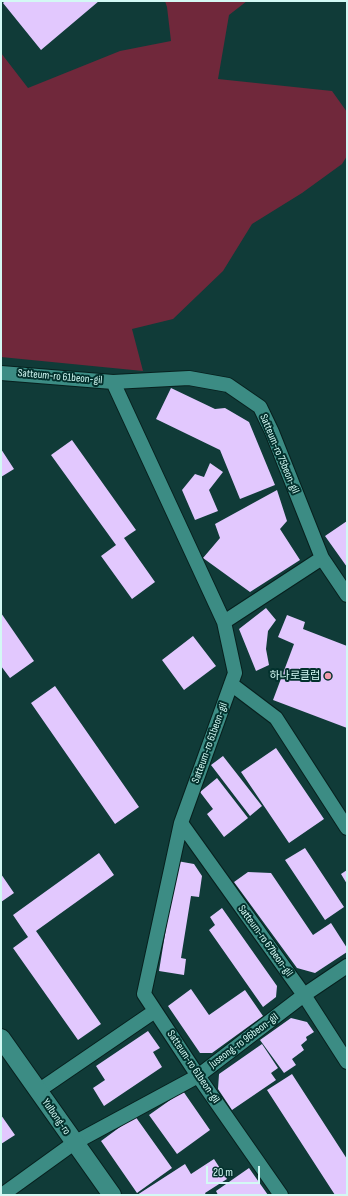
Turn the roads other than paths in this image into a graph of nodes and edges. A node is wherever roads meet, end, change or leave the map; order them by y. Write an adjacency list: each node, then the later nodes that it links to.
1 (1, 373): 2 (street, Satteum-ro 61beon-gil)
2 (113, 382): 3 (street, Satteum-ro 75beon-gil); 5 (street, Satteum-ro 61beon-gil)
3 (322, 558): 4 (street, Satteum-ro 75beon-gil); 5 (street)
4 (347, 595)
5 (224, 622): 6 (street, Satteum-ro 61beon-gil)
6 (231, 684): 7 (street, Satteum-ro 61beon-gil); 8 (street)
7 (180, 824): 10 (street, Satteum-ro 67beon-gil); 11 (street, Satteum-ro 61beon-gil)
8 (347, 828)
9 (347, 966): 10 (street, Juseong-ro 96beon-gil)
10 (304, 995): 13 (street, Satteum-ro 67beon-gil); 14 (street, Juseong-ro 96beon-gil)
11 (155, 1010): 14 (street, Satteum-ro 61beon-gil); 15 (street)
12 (1, 1038): 15 (street, Yulbong-ro)
13 (347, 1062)
14 (198, 1076): 16 (street, Juseong-ro 96beon-gil); 19 (street, Satteum-ro 61beon-gil)
15 (38, 1091): 16 (street, Yulbong-ro)
16 (74, 1143): 17 (street, Juseong-ro 96beon-gil); 18 (street, Yulbong-ro)
17 (2, 1195)
18 (112, 1195)
19 (281, 1195)

